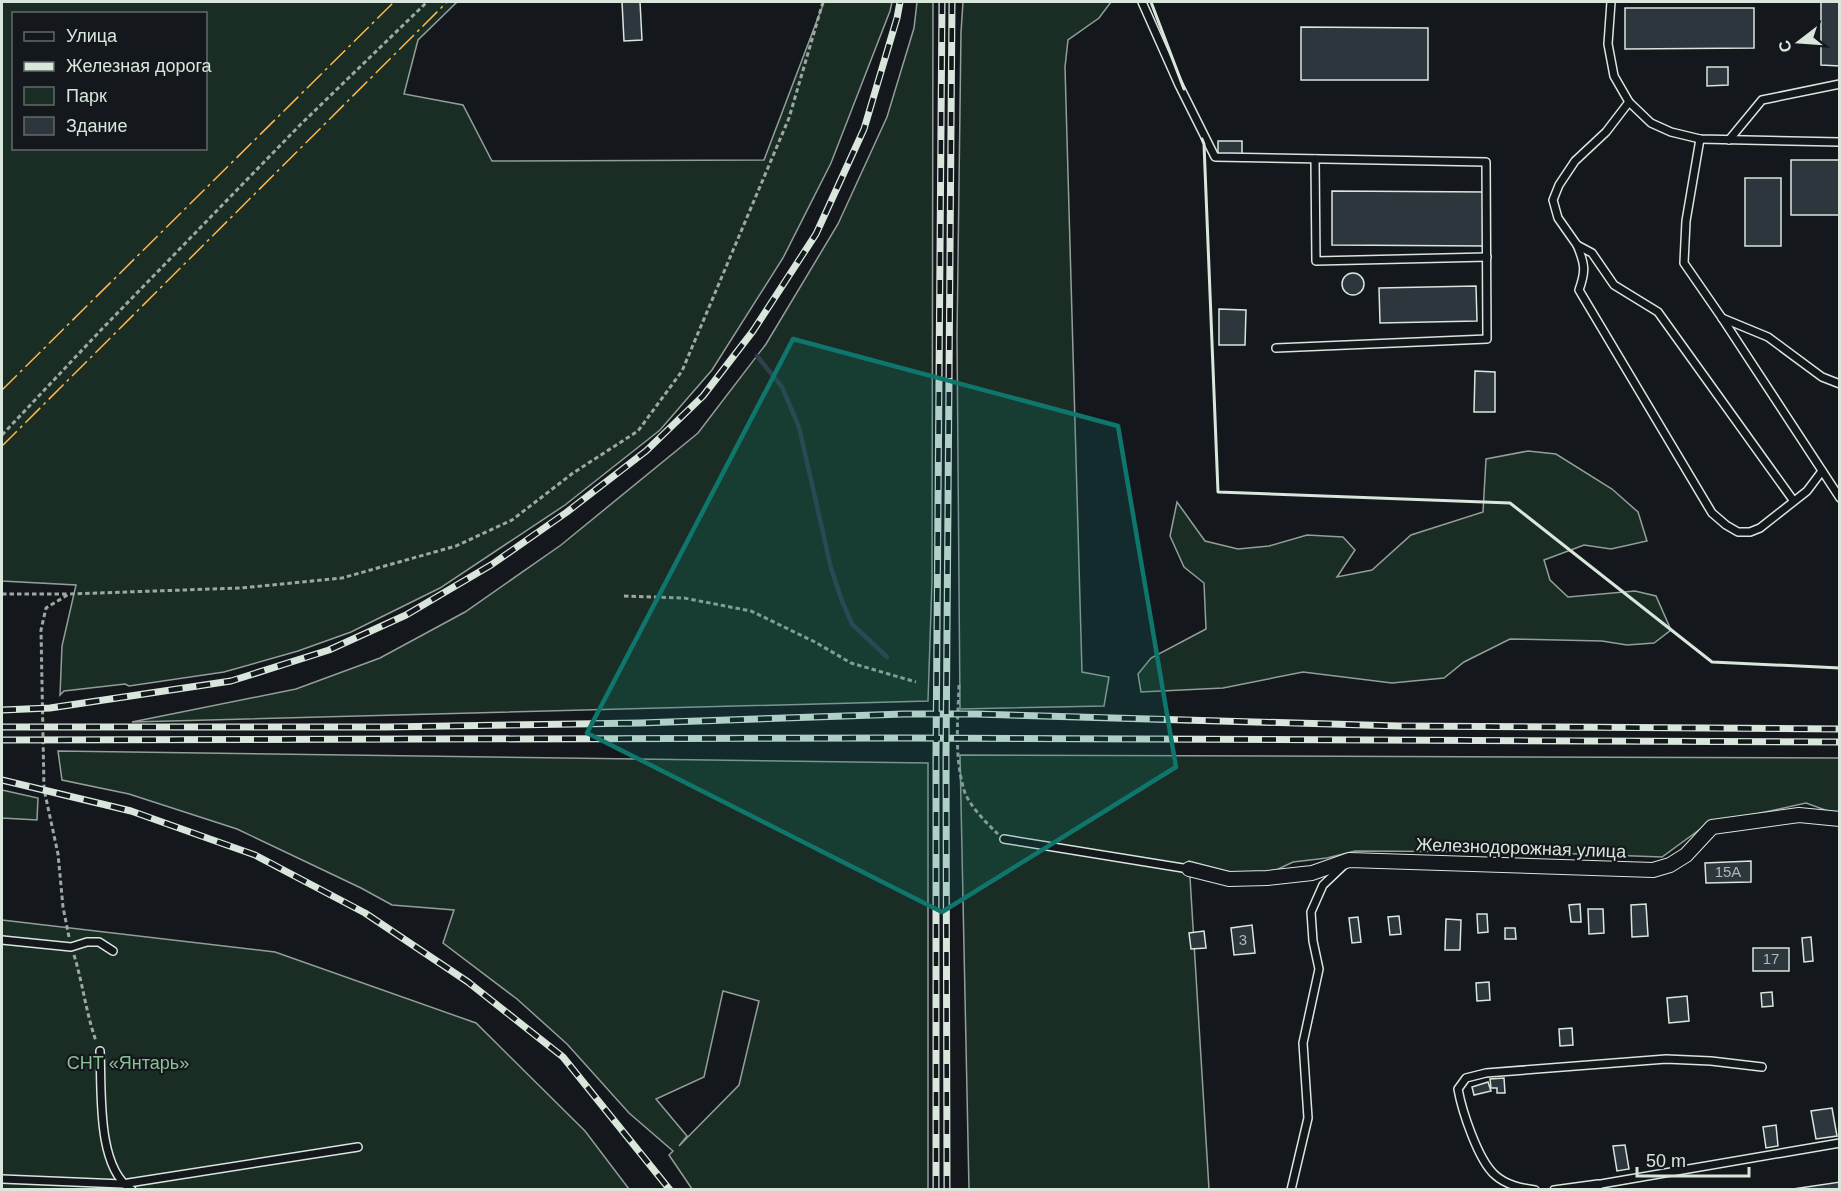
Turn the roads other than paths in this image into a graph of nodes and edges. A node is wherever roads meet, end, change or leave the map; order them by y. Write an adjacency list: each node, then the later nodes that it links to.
1 (1142, 2): 8 (lane)
2 (1611, 2): 4 (lane)
3 (1839, 84): 6 (lane)
4 (1629, 102): 5 (lane); 9 (lane)
5 (1700, 140): 6 (lane); 11 (lane)
6 (1729, 140): 7 (lane)
7 (1839, 142)
8 (1315, 159): 10 (lane); 10 (lane)
9 (1577, 245): 16 (lane); 16 (lane)
10 (1487, 257): 12 (lane)
11 (1722, 318): 13 (lane); 14 (lane)
12 (1276, 348)
13 (1839, 384)
14 (1822, 471): 15 (lane); 16 (lane)
15 (1839, 498)
16 (1793, 500)
17 (1839, 819): 19 (street, Железнодорожная улица)
18 (1004, 839): 20 (lane)
19 (1350, 860): 20 (street, Железнодорожная улица); 31 (lane)
20 (1189, 869)
21 (2, 940): 22 (lane)
22 (113, 951)
23 (99, 1051): 28 (lane)
24 (1762, 1067): 32 (lane)
25 (1839, 1143): 29 (lane)
26 (358, 1147): 28 (lane)
27 (2, 1179): 28 (lane)
28 (122, 1184): 30 (lane)
29 (1601, 1184): 33 (lane); 34 (lane)
30 (132, 1190)
31 (1292, 1190)
32 (1535, 1190)
33 (1554, 1190)
34 (1592, 1190)

